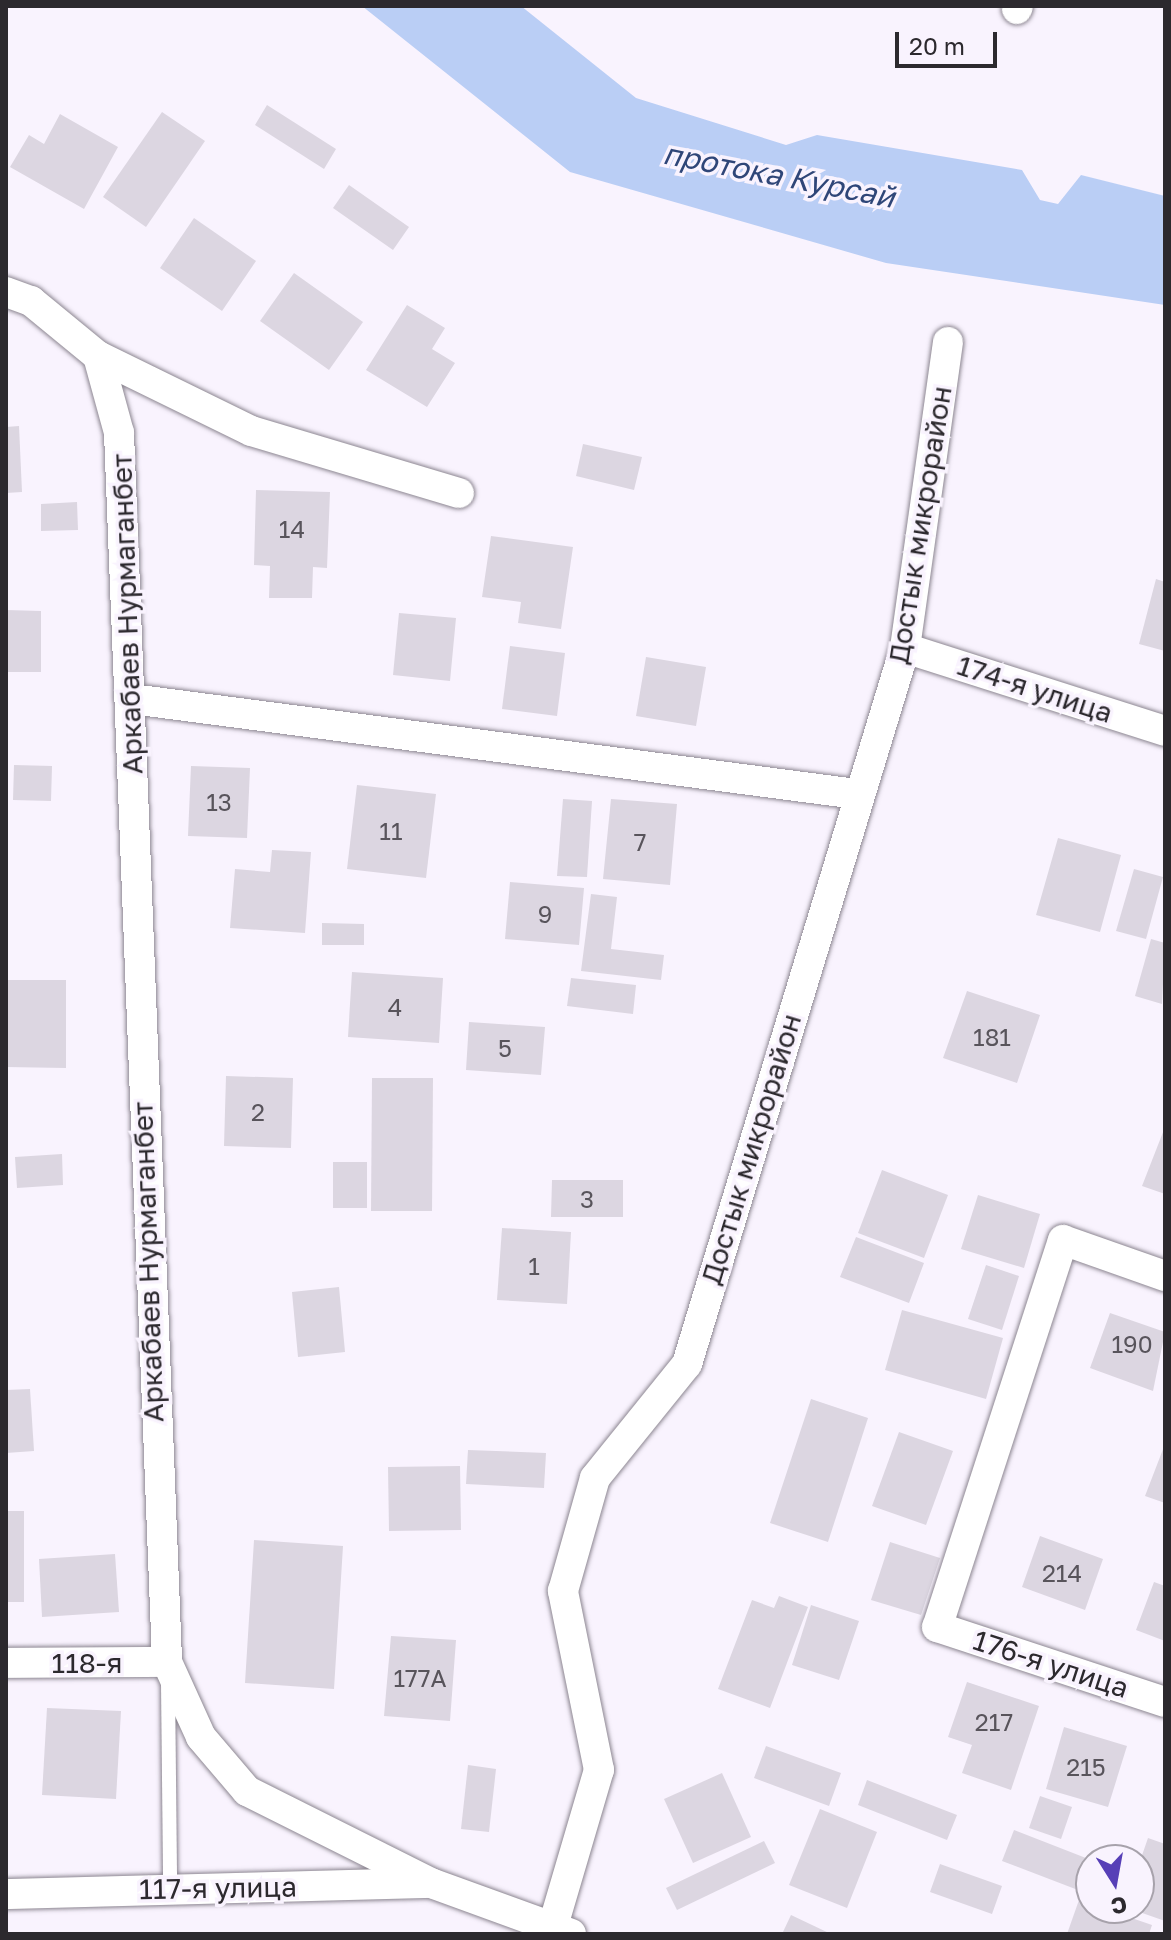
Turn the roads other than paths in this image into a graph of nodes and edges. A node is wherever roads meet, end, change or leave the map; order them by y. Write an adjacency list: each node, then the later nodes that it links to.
1 (6, 292): 3 (street)
2 (948, 342): 5 (street, Достык микрорайон)
3 (98, 356): 4 (street); 6 (street, Аркабаев Нурмаганбет)
4 (459, 493)
5 (905, 648): 7 (street, 174-я улица); 8 (street, Достык микрорайон)
6 (132, 699): 8 (street); 10 (street, Аркабаев Нурмаганбет)
7 (1165, 731)
8 (857, 794): 16 (street, Достык микрорайон)
9 (1165, 1276): 12 (street, 176-я улица)
10 (167, 1662): 11 (street, 118-я); 13 (street, Аркабаев Нурмаганбет); 14 (lane)
11 (6, 1663)
12 (1165, 1702)
13 (431, 1883): 14 (street, 117-я улица); 16 (street, Аркабаев Нурмаганбет)
14 (170, 1889): 15 (street, 117-я улица)
15 (6, 1894)
16 (562, 1930)

